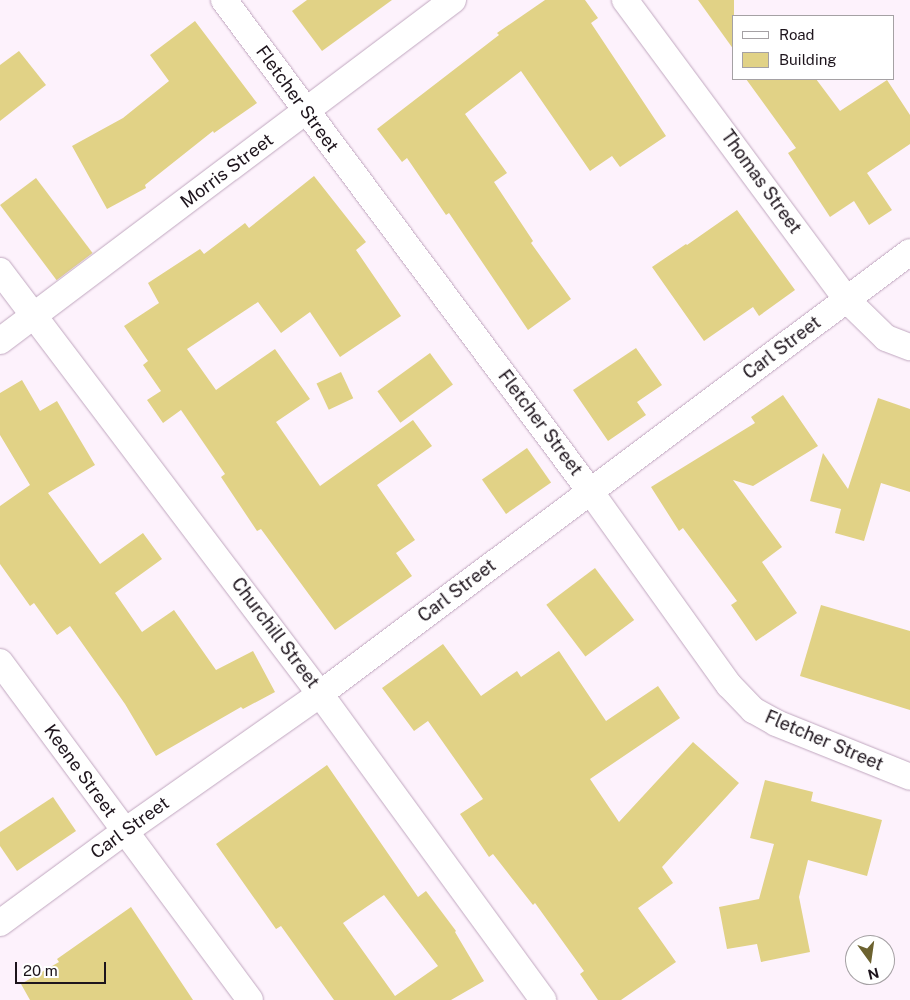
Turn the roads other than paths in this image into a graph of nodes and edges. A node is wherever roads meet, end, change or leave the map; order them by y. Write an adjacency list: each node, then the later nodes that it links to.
1 (224, 0): 4 (street, Fletcher Street)
2 (453, 0): 4 (street, Morris Street)
3 (625, 0): 7 (street, Thomas Street)
4 (306, 112): 8 (street, Morris Street); 11 (street, Fletcher Street)
5 (910, 252): 7 (street, Carl Street)
6 (0, 271): 8 (street, Churchill Street)
7 (847, 300): 10 (street, Thomas Street); 11 (street, Carl Street)
8 (35, 317): 9 (street, Morris Street); 13 (street, Churchill Street)
9 (0, 341)
10 (910, 347)
11 (590, 490): 13 (street, Carl Street); 14 (street, Fletcher Street)
12 (0, 662): 15 (street, Keene Street)
13 (320, 694): 15 (street, Carl Street); 18 (street, Churchill Street)
14 (910, 777)
15 (124, 832): 16 (street, Carl Street); 17 (street, Keene Street)
16 (0, 923)
17 (250, 1000)
18 (544, 1000)

